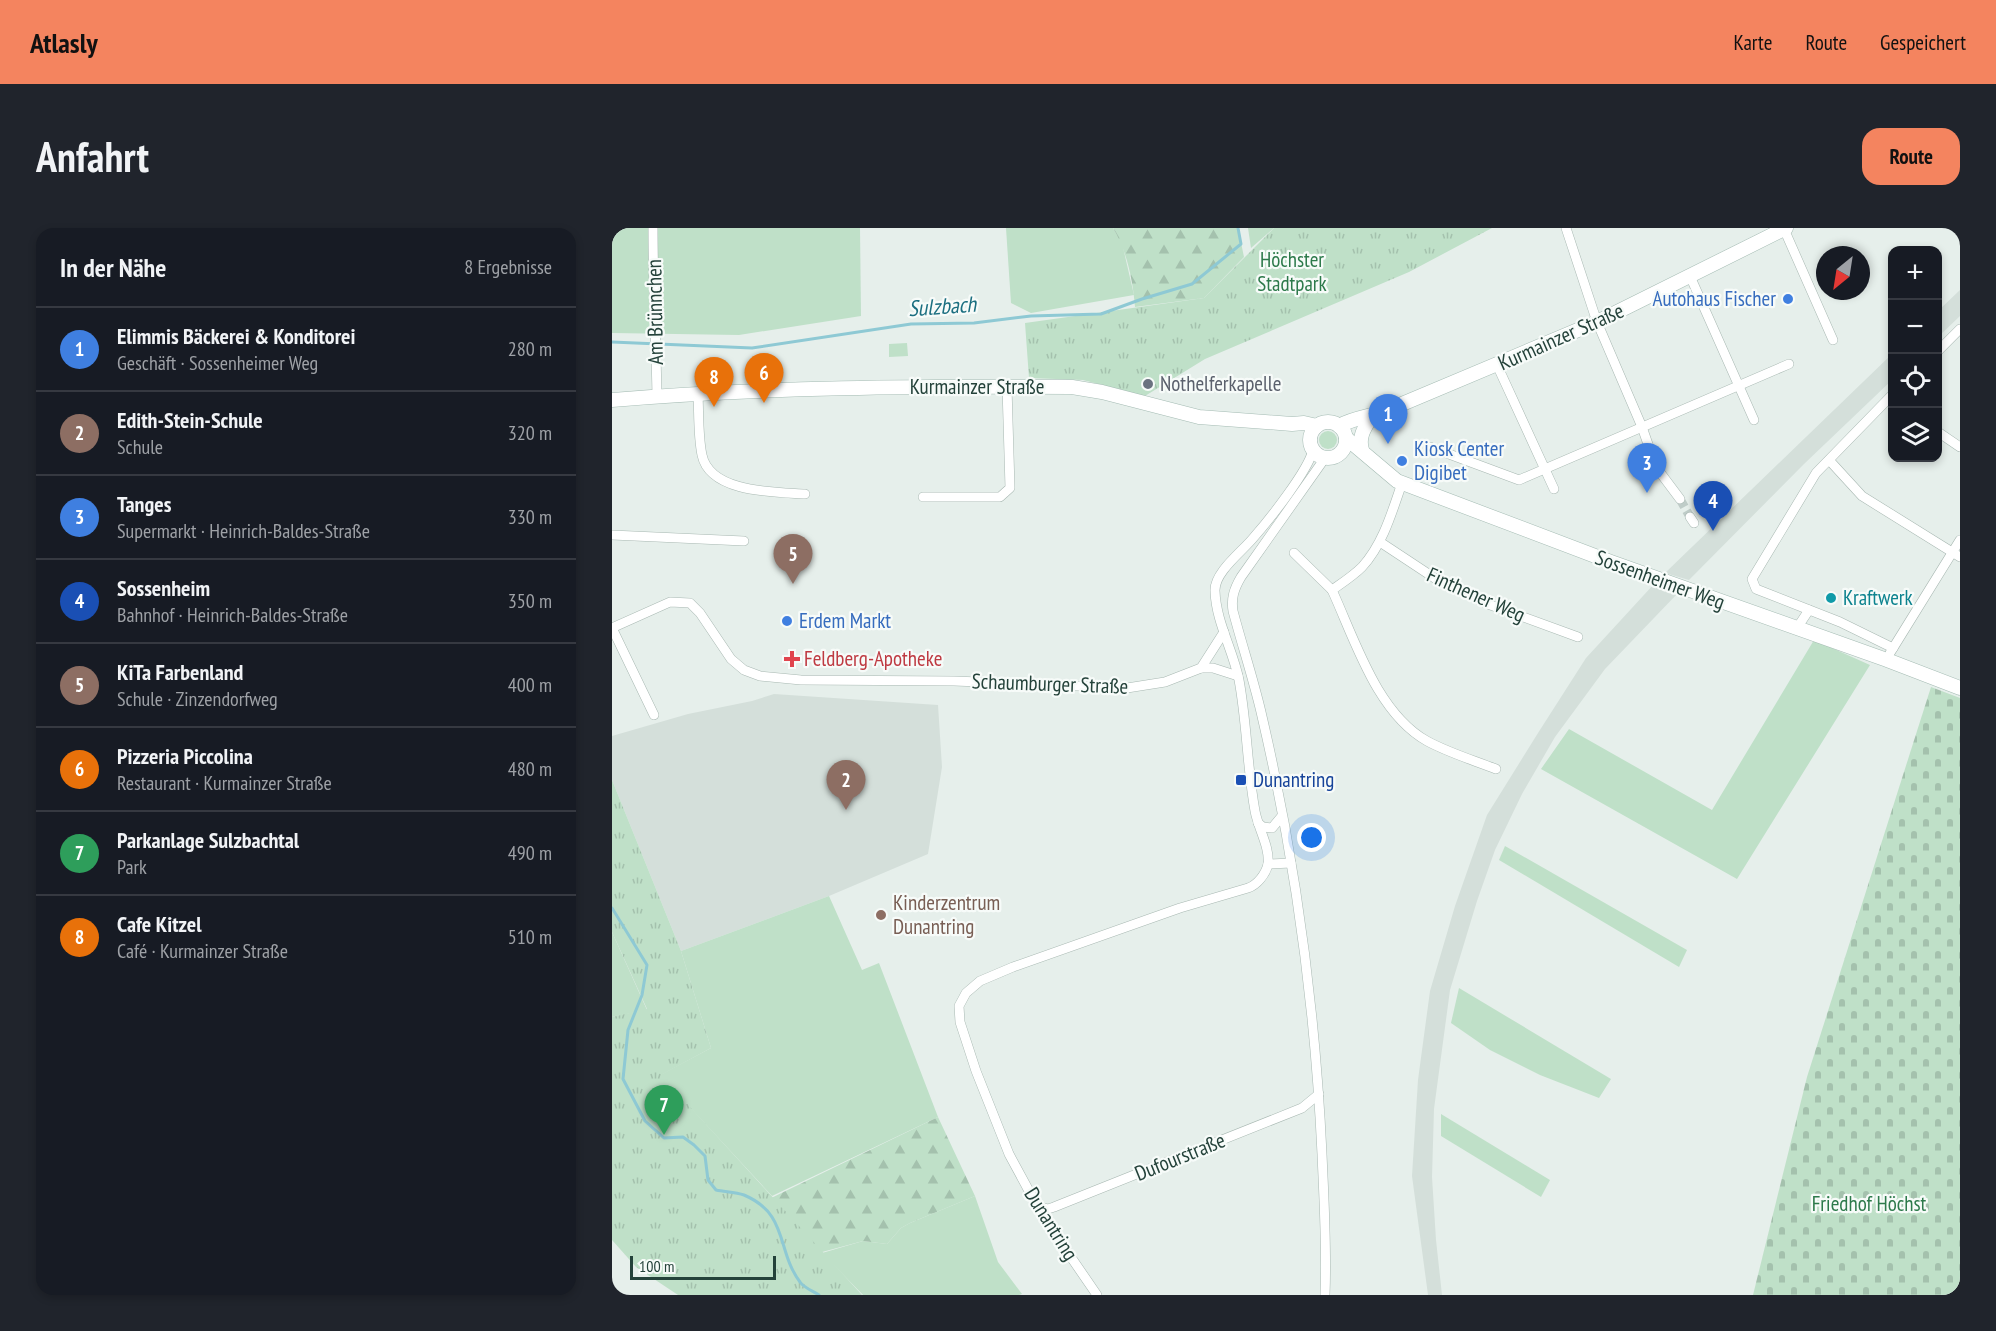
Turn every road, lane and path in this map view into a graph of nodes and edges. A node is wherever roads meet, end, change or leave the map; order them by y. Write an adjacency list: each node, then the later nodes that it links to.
1 (653, 228): 14 (street, Am Brünnchen)
2 (1566, 228): 5 (street)
3 (1785, 228): 4 (main road, Kurmainzer Straße); 7 (street)
4 (1690, 276): 5 (main road, Kurmainzer Straße); 11 (street)
5 (1597, 322): 10 (main road, Kurmainzer Straße); 21 (street)
6 (1960, 329): 8 (street)
7 (1833, 340)
8 (1942, 347)
9 (1789, 364): 11 (street)
10 (1497, 365): 17 (main road, Kurmainzer Straße); 30 (street)
11 (1739, 386): 18 (street); 21 (street)
12 (1007, 387): 13 (main road, Kurmainzer Straße); 19 (main road, Kurmainzer Straße); 34 (street)
13 (698, 394): 14 (main road, Kurmainzer Straße); 33 (street)
14 (657, 396): 15 (main road, Kurmainzer Straße)
15 (612, 400)
16 (1888, 400): 29 (street)
17 (1368, 417): 22 (main road, Kurmainzer Straße); 27 (main road)
18 (1754, 420)
19 (1292, 424): 20 (main road, Kurmainzer Straße); 24 (main road)
20 (1317, 426): 22 (main road); 24 (main road)
21 (1642, 427): 30 (street); 35 (street)
22 (1343, 433): 27 (main road, Sossenheimer Weg); 28 (main road)
23 (1942, 435): 26 (street)
24 (1311, 445): 28 (main road); 36 (street)
25 (1430, 447): 30 (street)
26 (1960, 447)
27 (1365, 454): 28 (main road); 31 (main road, Sossenheimer Weg)
28 (1331, 457): 37 (street)
29 (1829, 460): 43 (street); 49 (street, Sossenheimer Weg)
30 (1544, 469): 32 (street)
31 (1402, 483): 41 (street); 51 (main road, Sossenheimer Weg)
32 (1554, 489)
33 (805, 494)
34 (922, 497)
35 (1680, 499)
36 (1269, 520): 37 (street); 44 (street)
37 (1274, 530): 45 (street)
38 (612, 535): 40 (street)
39 (1960, 540): 43 (street)
40 (744, 541)
41 (1380, 542): 48 (street); 53 (street, Finthener Weg)
42 (1294, 553): 48 (street)
43 (1956, 554): 54 (street)
44 (1236, 556): 45 (street); 46 (street)
45 (1253, 561): 47 (street)
46 (1224, 570): 47 (street); 52 (street)
47 (1241, 577): 60 (street)
48 (1332, 590): 59 (street)
49 (1809, 610): 51 (street); 54 (street, Sossenheimer Weg)
50 (612, 628): 55 (street, Schaumburger Straße); 58 (street)
51 (1797, 628): 54 (main road, Sossenheimer Weg)
52 (1224, 633): 55 (street); 56 (street)
53 (1578, 637)
54 (1890, 654): 57 (main road, Sossenheimer Weg)
55 (1201, 668): 56 (street)
56 (1238, 676): 61 (street)
57 (1960, 688)
58 (654, 715)
59 (1496, 769)
60 (1282, 816): 61 (street); 62 (street)
61 (1258, 823): 63 (street)
62 (1291, 863): 63 (street); 64 (street)
63 (1268, 864): 65 (street, Dunantring)
64 (1319, 1094): 65 (street, Dufourstraße); 67 (street)
65 (1036, 1206): 66 (street, Dunantring)
66 (1097, 1295)
67 (1325, 1295)

